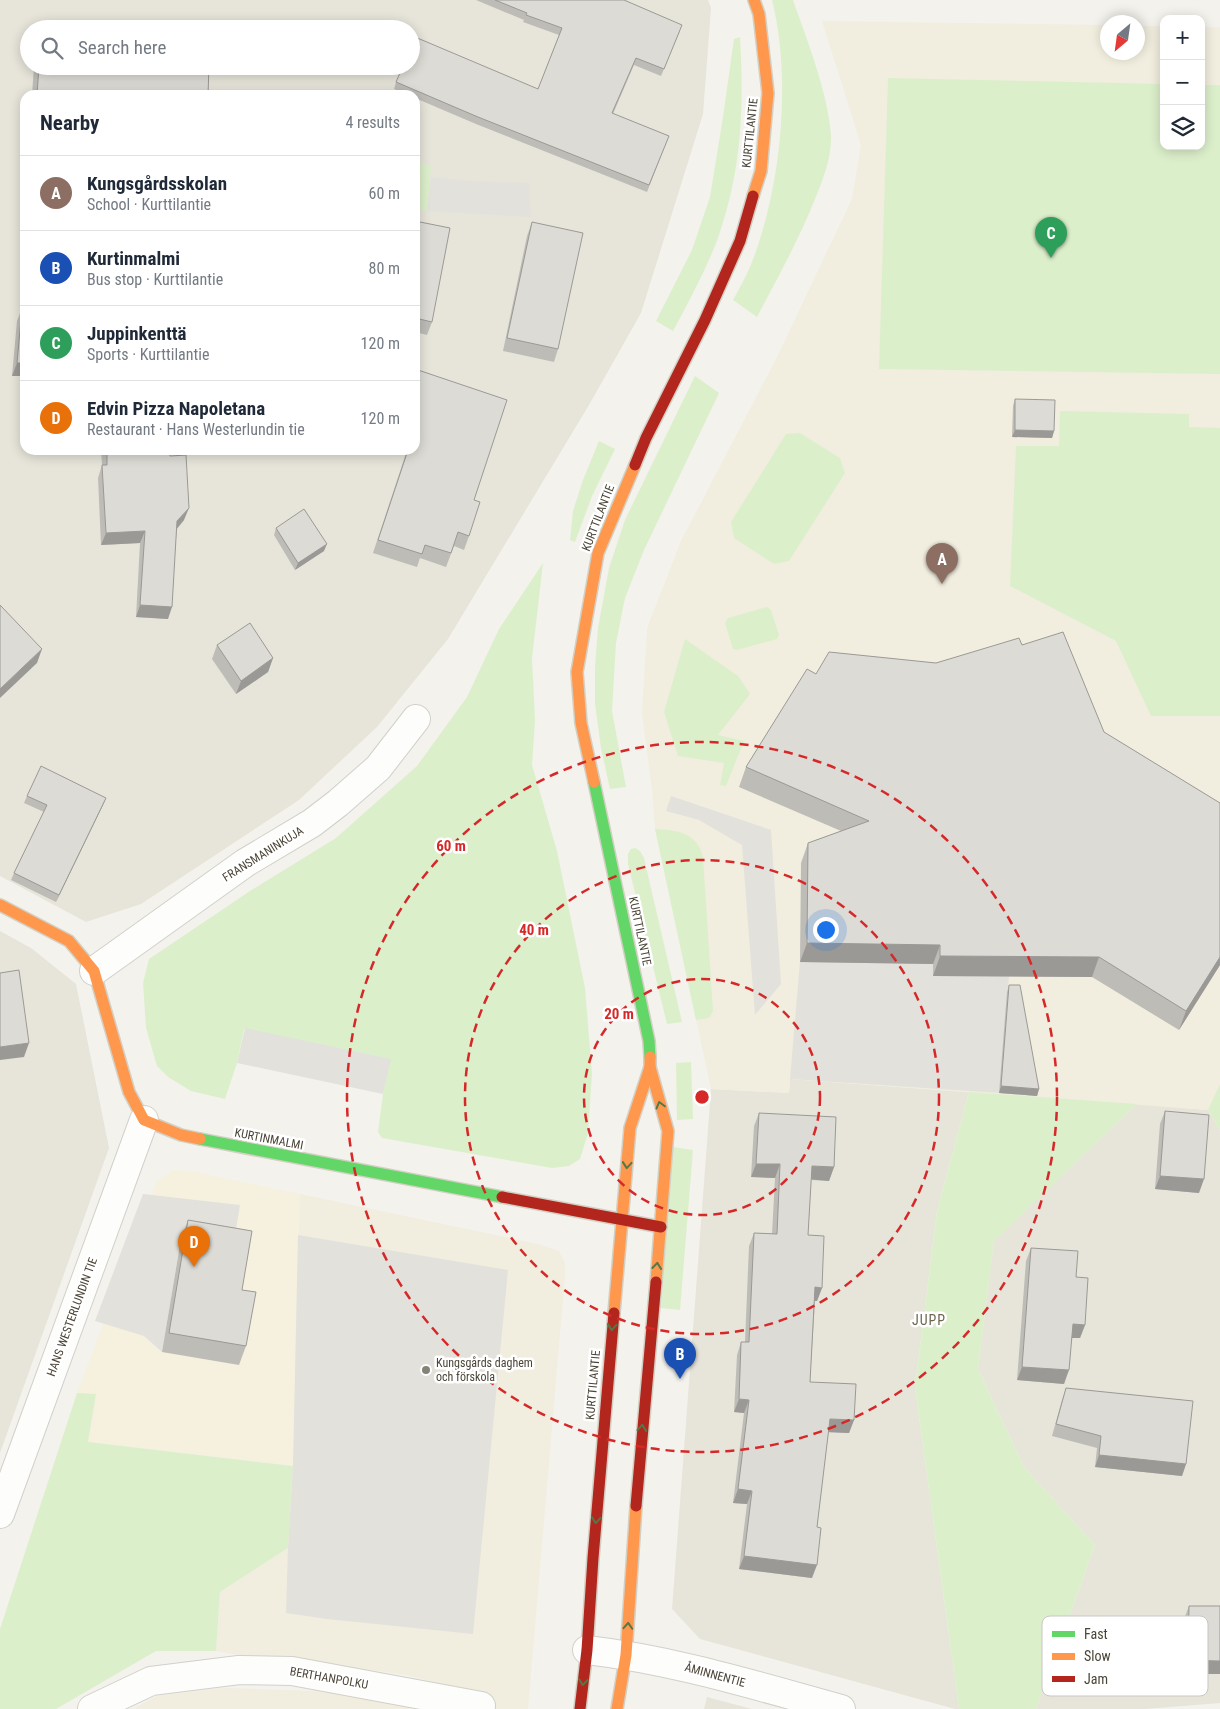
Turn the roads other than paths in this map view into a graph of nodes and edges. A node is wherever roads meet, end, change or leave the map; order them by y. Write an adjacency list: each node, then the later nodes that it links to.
1 (754, 0): 5 (street, KURTTILANTIE)
2 (416, 719): 4 (street, FRANSMANINKUJA)
3 (0, 905): 4 (street)
4 (94, 971): 6 (street)
5 (650, 1067): 7 (street, KURTTILANTIE, one-way to 7); 8 (street, KURTTILANTIE, one-way to 5)
6 (144, 1120): 7 (street, KURTINMALMI); 9 (street, HANS WESTERLUNDIN TIE)
7 (622, 1220): 8 (street, KURTINMALMI); 10 (street, KURTTILANTIE, one-way to 10)
8 (661, 1226): 11 (street, KURTTILANTIE, one-way to 8)
9 (0, 1514)
10 (587, 1650): 11 (street, ÅMINNENTIE); 14 (street, KURTTILANTIE, one-way to 14)
11 (626, 1655): 15 (street, KURTTILANTIE); 16 (street, ÅMINNENTIE)
12 (481, 1706): 13 (street, BERTHANPOLKU)
13 (92, 1709)
14 (580, 1709)
15 (617, 1709)
16 (841, 1709)

